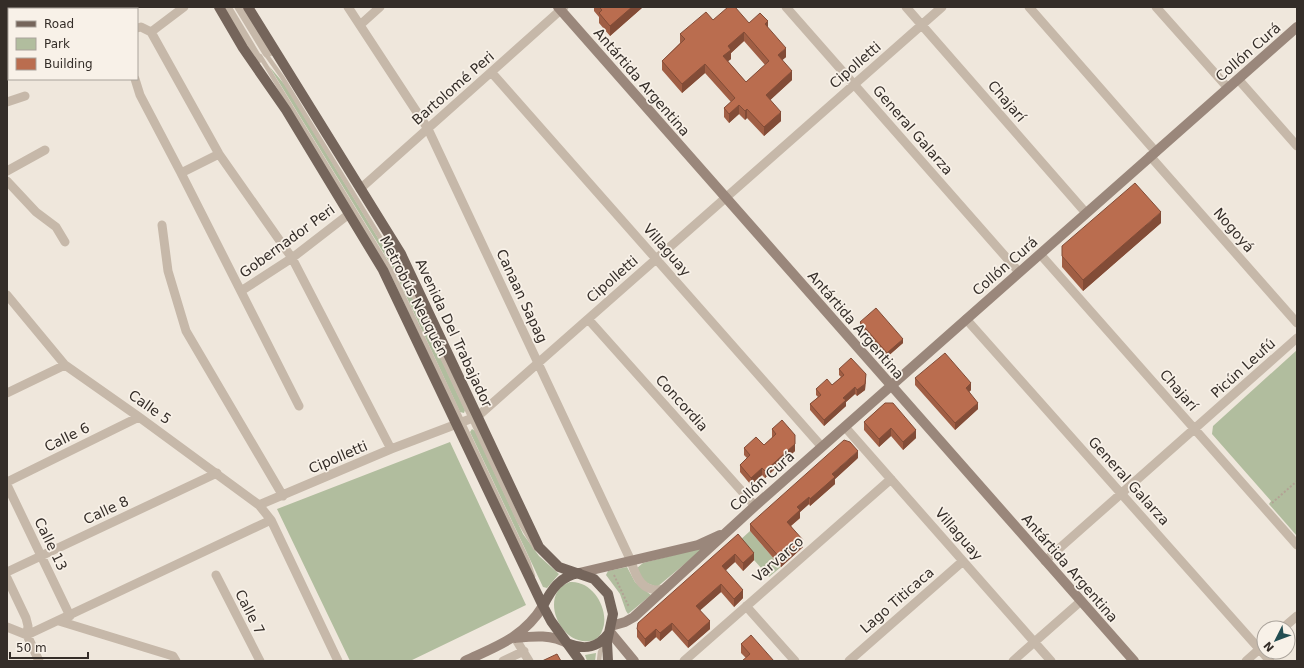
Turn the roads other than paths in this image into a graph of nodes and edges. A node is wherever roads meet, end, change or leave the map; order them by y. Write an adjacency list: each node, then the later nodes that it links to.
1 (184, 7): 19 (street)
2 (220, 7): 3 (street); 38 (main road, Avenida Del Trabajador)
3 (228, 7): 57 (lane, Metrobús Neuquén)
4 (238, 7): 5 (street); 57 (lane, Metrobús Neuquén)
5 (244, 7)
6 (248, 7): 35 (main road, Avenida Del Trabajador)
7 (348, 7): 15 (street, Canaan Sapag)
8 (380, 7): 15 (street)
9 (786, 7): 23 (street, General Galarza)
10 (906, 7): 16 (street, Chajarí)
11 (942, 7): 16 (street, Cipolletti)
12 (1029, 7): 31 (street, Nogoyá)
13 (1156, 7): 24 (street)
14 (561, 8): 20 (street, Bartolomé Peri); 36 (main road, Antártida Argentina)
15 (360, 24): 27 (street, Canaan Sapag)
16 (922, 25): 23 (street, Cipolletti); 37 (street, Chajarí)
17 (1297, 27): 21 (main road, Collón Curá)
18 (138, 28): 19 (street)
19 (151, 32): 30 (street)
20 (492, 72): 27 (street, Bartolomé Peri); 43 (street, Villaguay)
21 (1238, 79): 24 (main road, Collón Curá); 28 (street)
22 (135, 80): 33 (street)
23 (854, 84): 36 (street, Cipolletti); 44 (street, General Galarza)
24 (1228, 88): 31 (main road, Collón Curá)
25 (26, 96): 26 (street)
26 (7, 102)
27 (428, 129): 35 (street, Bartolomé Peri); 51 (street, Canaan Sapag)
28 (1297, 146)
29 (45, 150): 32 (street)
30 (219, 154): 33 (street); 42 (street)
31 (1153, 154): 37 (main road, Collón Curá); 49 (street, Nogoyá)
32 (7, 170)
33 (181, 173): 45 (street)
34 (7, 181): 40 (street)
35 (360, 189): 57 (main road, Avenida Del Trabajador)
36 (726, 198): 43 (street, Cipolletti); 53 (main road, Antártida Argentina)
37 (1086, 213): 41 (main road, Collón Curá)
38 (349, 214): 42 (street, Gobernador Peri); 57 (main road, Avenida Del Trabajador)
39 (162, 225): 66 (street)
40 (65, 242)
41 (1040, 254): 44 (main road, Collón Curá); 59 (street, Chajarí)
42 (292, 258): 45 (street, Gobernador Peri); 61 (street)
43 (656, 259): 47 (street, Cipolletti); 60 (street, Villaguay)
44 (1019, 272): 48 (main road, Collón Curá)
45 (241, 291): 55 (street)
46 (7, 295): 52 (street, Calle 5)
47 (588, 319): 51 (street, Cipolletti); 68 (street, Concordia)
48 (966, 319): 53 (main road, Collón Curá); 65 (street, General Galarza)
49 (1297, 323)
50 (1297, 338): 59 (street, Picún Leufú)
51 (539, 363): 57 (street, Cipolletti); 73 (street, Canaan Sapag)
52 (65, 365): 54 (street); 56 (street, Calle 5)
53 (891, 386): 58 (main road, Collón Curá); 75 (main road, Antártida Argentina)
54 (7, 393)
55 (299, 406)
56 (139, 417): 62 (street, Calle 5); 64 (street, Calle 6)
57 (467, 421): 61 (street, Cipolletti); 77 (main road, Avenida Del Trabajador); 82 (main road, Avenida Del Trabajador)
58 (844, 426): 60 (main road, Collón Curá); 63 (street, Villaguay)
59 (1194, 429): 65 (street, Picún Leufú); 71 (street, Chajarí)
60 (822, 447): 68 (main road, Collón Curá)
61 (391, 449): 66 (street, Cipolletti)
62 (217, 473): 67 (street, Calle 5); 72 (street, Calle 8)
63 (890, 479): 74 (street, Villaguay); 83 (street, Varvarco)
64 (7, 484): 72 (street, Calle 13)
65 (1121, 494): 75 (street, Picún Leufú); 90 (street, General Galarza)
66 (283, 496): 67 (street, Cipolletti)
67 (259, 505): 69 (street)
68 (755, 506): 70 (main road, Collón Curá)
69 (271, 520): 84 (street); 99 (street)
70 (731, 527): 73 (main road, Collón Curá); 80 (main road, Collón Curá)
71 (1297, 545)
72 (41, 556): 76 (street, Calle 8); 84 (street, Calle 13)
73 (631, 561): 77 (main road, Collón Curá); 80 (street, Canaan Sapag)
74 (963, 561): 92 (street, Villaguay); 109 (street, Lago Titicaca)
75 (1045, 561): 81 (main road, Antártida Argentina)
76 (7, 572)
77 (579, 573): 82 (main road, Collón Curá); 87 (main road, Avenida Del Trabajador)
78 (216, 575): 98 (street, Calle 7)
79 (7, 578): 88 (street)
80 (665, 589): 87 (main road, Collón Curá)
81 (1081, 601): 92 (street); 112 (main road, Antártida Argentina)
82 (543, 606): 89 (main road, Collón Curá); 93 (main road, Avenida Del Trabajador)
83 (746, 606): 107 (street, Varvarco); 108 (street)
84 (70, 616): 85 (street)
85 (59, 621): 88 (street); 96 (street)
86 (7, 627): 88 (street)
87 (610, 629): 91 (main road, Avenida Del Trabajador); 93 (main road, Collón Curá); 106 (main road)
88 (27, 635): 97 (street)
89 (515, 638): 93 (main road, Collón Curá); 94 (street); 100 (main road, Collón Curá)
90 (1256, 640)
91 (607, 642): 104 (lane); 105 (main road, Avenida Del Trabajador)
92 (1034, 642): 110 (street); 111 (street, Villaguay)
93 (569, 644): 103 (main road, Avenida Del Trabajador)
94 (524, 651): 101 (street); 102 (street)
95 (1256, 652): 113 (street)
96 (175, 658)
97 (39, 661)
98 (260, 661)
99 (338, 661)
100 (465, 661)
101 (503, 661)
102 (529, 661)
103 (580, 661)
104 (599, 661)
105 (608, 661)
106 (634, 661)
107 (684, 661)
108 (795, 661)
109 (849, 661)
110 (1013, 661)
111 (1051, 661)
112 (1134, 661)
113 (1246, 661)

